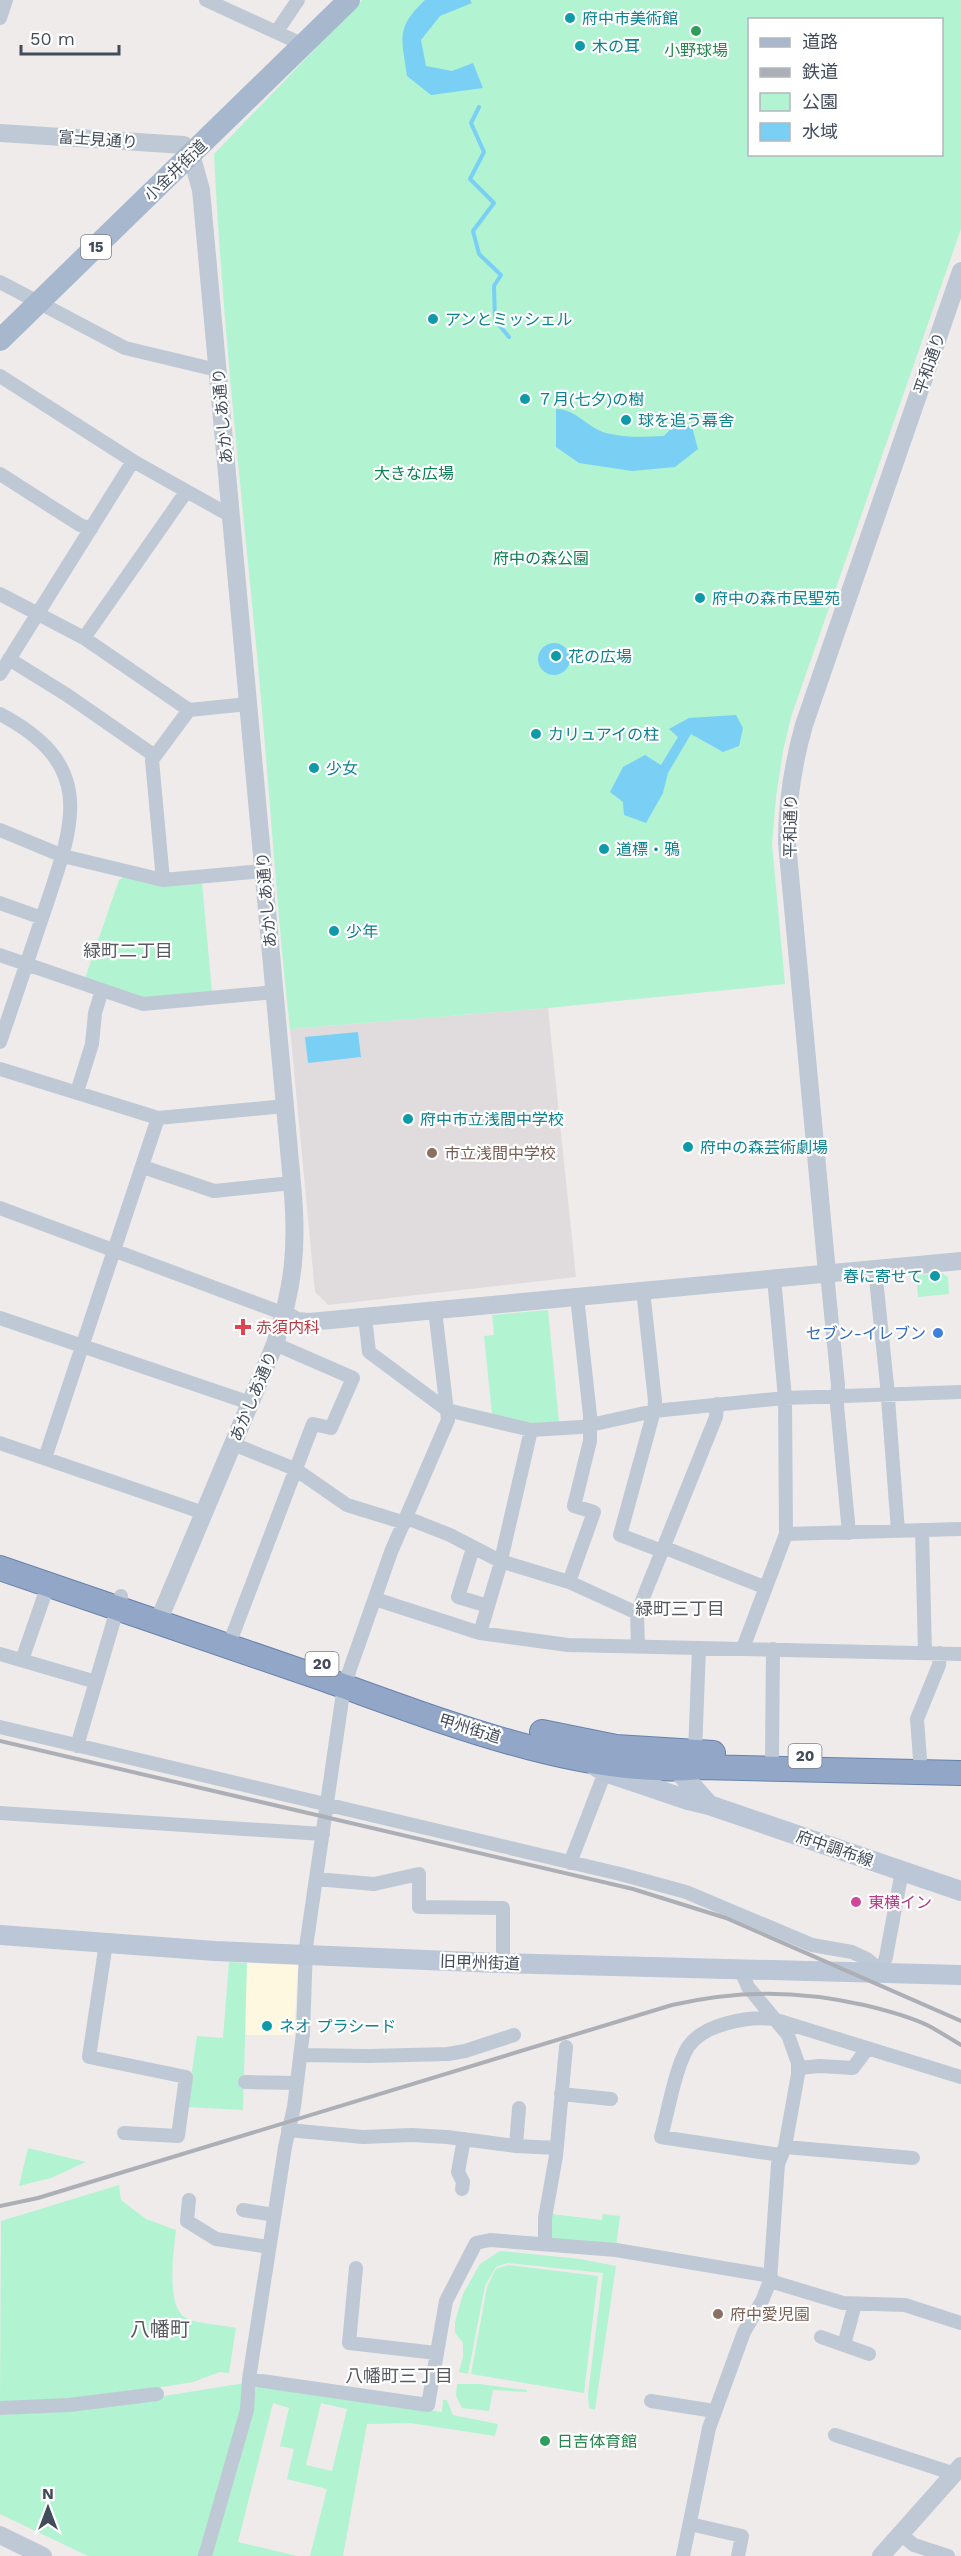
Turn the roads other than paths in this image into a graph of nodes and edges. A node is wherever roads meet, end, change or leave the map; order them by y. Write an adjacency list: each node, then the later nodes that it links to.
1 (6, 0): 5 (street)
2 (206, 0): 6 (street)
3 (298, 0): 6 (street)
4 (350, 0): 7 (main road, 小金井街道 / 15)
5 (0, 18)
6 (277, 31): 7 (street)
7 (304, 45): 9 (main road, 小金井街道 / 15)
8 (0, 133): 9 (street, 富士見通り)
9 (191, 154): 12 (main road, 小金井街道 / 15); 14 (street, あかしあ通り)
10 (961, 271): 51 (street, 平和通り)
11 (0, 282): 12 (street)
12 (38, 302): 13 (main road, 小金井街道 / 15); 14 (street)
13 (0, 339)
14 (217, 370): 19 (street, あかしあ通り)
15 (0, 376): 16 (street)
16 (133, 461): 18 (street); 20 (street)
17 (0, 474): 20 (street)
18 (186, 492): 19 (street); 23 (street)
19 (231, 516): 26 (street, あかしあ通り)
20 (91, 529): 22 (street)
21 (0, 594): 22 (street)
22 (38, 614): 23 (street); 24 (street)
23 (84, 638): 27 (street)
24 (9, 659): 25 (street); 29 (street)
25 (0, 674)
26 (248, 704): 27 (street); 32 (street, あかしあ通り)
27 (189, 710): 29 (street)
28 (0, 714): 31 (street)
29 (155, 756): 33 (street)
30 (0, 830): 31 (street)
31 (63, 856): 33 (street); 35 (street)
32 (263, 871): 33 (street); 39 (street, あかしあ通り)
33 (163, 880)
34 (0, 903): 35 (street)
35 (42, 918): 37 (street)
36 (0, 955): 37 (street)
37 (26, 964): 38 (street); 40 (street)
38 (102, 990): 39 (street); 42 (street)
39 (274, 992): 43 (street, あかしあ通り)
40 (0, 1042)
41 (0, 1069): 42 (street)
42 (77, 1092): 44 (street)
43 (285, 1106): 44 (street); 46 (street, あかしあ通り)
44 (158, 1118): 45 (street)
45 (143, 1167): 46 (street); 48 (street)
46 (292, 1184): 56 (street, あかしあ通り)
47 (0, 1208): 48 (street)
48 (116, 1250): 56 (street); 60 (street)
49 (961, 1261): 50 (street)
50 (875, 1269): 51 (street); 62 (street)
51 (827, 1273): 52 (street); 63 (street)
52 (774, 1278): 53 (street); 64 (street)
53 (643, 1290): 54 (street); 68 (street)
54 (577, 1297): 55 (street); 69 (street)
55 (435, 1310): 57 (street); 67 (street)
56 (285, 1314): 57 (street); 59 (street, あかしあ通り)
57 (365, 1317): 67 (street)
58 (0, 1318): 60 (street)
59 (275, 1344): 65 (street, あかしあ通り); 74 (street)
60 (83, 1346): 65 (street); 73 (street)
61 (961, 1392): 62 (street)
62 (887, 1395): 63 (street); 79 (street)
63 (838, 1396): 64 (street); 80 (street)
64 (785, 1398): 66 (street); 81 (street)
65 (250, 1403): 72 (street, あかしあ通り)
66 (717, 1404): 68 (street); 83 (street)
67 (447, 1410): 70 (street); 76 (street)
68 (654, 1411): 69 (street); 83 (street)
69 (590, 1425): 70 (street); 87 (street)
70 (531, 1430): 85 (street)
71 (0, 1443): 73 (street)
72 (233, 1444): 74 (street); 75 (street, あかしあ通り)
73 (45, 1458): 75 (street)
74 (295, 1469): 76 (street); 96 (street)
75 (204, 1513): 94 (street, あかしあ通り)
76 (406, 1520): 82 (street); 90 (street)
77 (961, 1529): 78 (street)
78 (922, 1530): 79 (street); 101 (street)
79 (898, 1531): 80 (street)
80 (849, 1533): 81 (street)
81 (786, 1534): 89 (street)
82 (473, 1548): 85 (street); 92 (street)
83 (662, 1549): 89 (street); 93 (street)
84 (0, 1556): 91 (highway, 甲州街道 / 20)
85 (500, 1562): 87 (street); 92 (street)
86 (0, 1568): 88 (highway, 甲州街道 / 20)
87 (569, 1582): 93 (street)
88 (48, 1585): 91 (highway, 甲州街道 / 20); 105 (street)
89 (764, 1587): 99 (street)
90 (375, 1599): 95 (street); 106 (street)
91 (120, 1603): 94 (highway, 甲州街道 / 20); 107 (street)
92 (488, 1606): 95 (street)
93 (637, 1613): 97 (street)
94 (161, 1616): 96 (highway, 甲州街道 / 20); 106 (highway, 甲州街道 / 20)
95 (480, 1633): 97 (street)
96 (233, 1634): 106 (highway, 甲州街道 / 20)
97 (638, 1646): 98 (street)
98 (699, 1648): 99 (street); 114 (street)
99 (743, 1648): 100 (street)
100 (773, 1649): 101 (street); 110 (street)
101 (925, 1653): 102 (street)
102 (940, 1653): 104 (street); 112 (street)
103 (0, 1654): 105 (street)
104 (961, 1654)
105 (22, 1660): 107 (street)
106 (346, 1680): 111 (highway, 甲州街道 / 20); 114 (highway, 甲州街道 / 20); 117 (street)
107 (96, 1682): 109 (street)
108 (0, 1727): 109 (street)
109 (77, 1746): 117 (street)
110 (772, 1755): 112 (highway, 甲州街道 / 20); 114 (highway, 甲州街道 / 20)
111 (579, 1758): 114 (highway, 甲州街道 / 20); 115 (main road, 府中調布線)
112 (920, 1759): 113 (highway, 甲州街道 / 20)
113 (961, 1760)
114 (692, 1769): 116 (highway, 甲州街道 / 20); 118 (main road)
115 (605, 1772): 118 (main road, 府中調布線); 121 (street)
116 (961, 1773)
117 (328, 1805): 120 (street); 121 (street)
118 (709, 1805): 122 (main road, 府中調布線)
119 (0, 1813): 120 (street)
120 (323, 1833): 123 (street)
121 (570, 1863): 130 (street)
122 (902, 1871): 124 (main road, 府中調布線); 130 (street)
123 (316, 1879): 127 (street); 128 (street)
124 (961, 1891)
125 (0, 1935): 126 (main road, 旧甲州街道)
126 (106, 1943): 127 (main road, 旧甲州街道); 145 (street)
127 (307, 1955): 128 (main road, 旧甲州街道); 136 (street)
128 (503, 1963): 129 (main road, 旧甲州街道)
129 (740, 1968): 130 (main road, 旧甲州街道); 132 (street)
130 (881, 1971): 131 (main road, 旧甲州街道)
131 (961, 1975)
132 (773, 2019): 135 (street); 137 (street); 149 (street)
133 (514, 2035): 136 (street)
134 (566, 2047): 141 (street)
135 (867, 2049): 137 (street); 138 (street)
136 (300, 2055): 140 (street)
137 (798, 2068): 149 (street)
138 (961, 2077)
139 (245, 2082): 140 (street)
140 (297, 2083): 144 (street)
141 (561, 2094): 142 (street); 148 (street)
142 (611, 2099)
143 (519, 2108): 147 (street)
144 (288, 2130): 146 (street); 154 (street)
145 (124, 2133)
146 (464, 2139): 147 (street); 151 (street)
147 (516, 2146): 148 (street)
148 (557, 2148): 155 (street)
149 (782, 2151): 150 (street); 158 (street)
150 (913, 2158)
151 (462, 2189)
152 (189, 2200): 156 (street)
153 (243, 2210): 154 (street)
154 (274, 2215): 156 (street)
155 (545, 2243): 158 (street); 163 (street)
156 (269, 2247): 165 (street)
157 (356, 2268): 163 (street)
158 (771, 2279): 159 (street); 169 (street)
159 (855, 2304): 160 (street); 162 (street)
160 (961, 2323)
161 (821, 2337): 162 (street)
162 (844, 2345): 164 (street)
163 (436, 2353): 165 (street)
164 (869, 2354)
165 (249, 2379): 176 (street)
166 (157, 2394): 168 (street)
167 (651, 2401): 169 (street)
168 (0, 2409)
169 (714, 2411): 172 (street)
170 (834, 2435): 171 (street)
171 (958, 2470): 173 (street)
172 (690, 2524): 177 (street); 178 (street)
173 (900, 2534): 179 (street); 180 (street)
174 (0, 2535): 175 (street)
175 (43, 2556)
176 (205, 2556)
177 (683, 2556)
178 (738, 2556)
179 (881, 2556)
180 (948, 2556)

